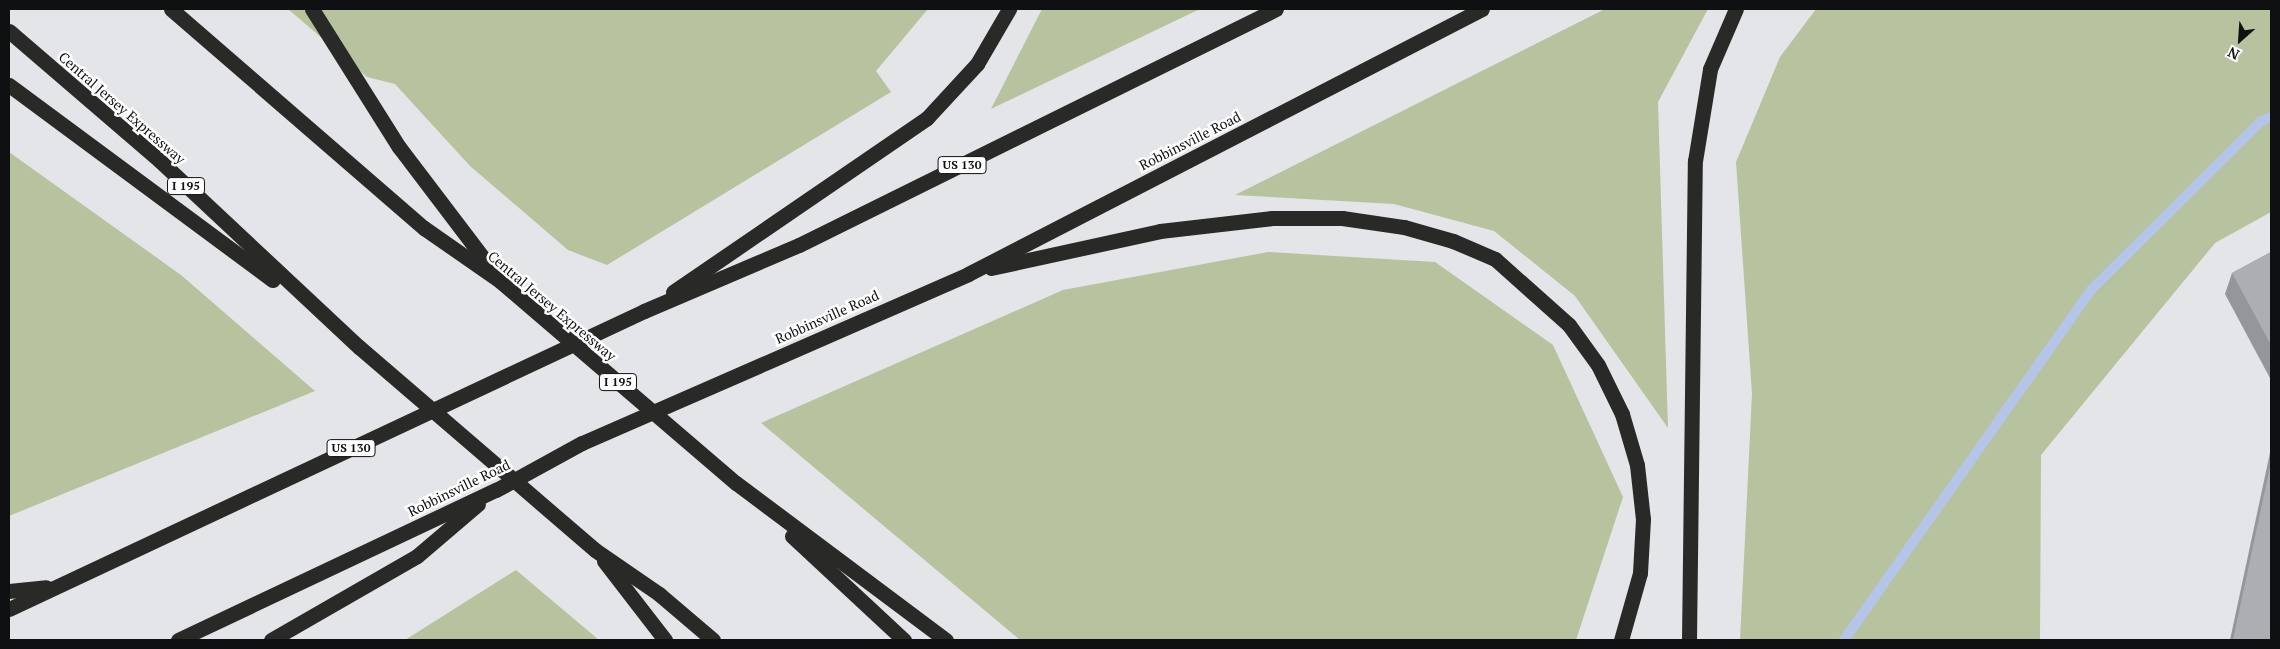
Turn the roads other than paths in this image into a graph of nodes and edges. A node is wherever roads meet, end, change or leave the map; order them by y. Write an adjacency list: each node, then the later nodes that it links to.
1 (171, 9): 10 (highway, Central Jersey Expressway / I 195)
2 (312, 9): 10 (highway)
3 (1009, 9): 11 (highway)
4 (1276, 9): 11 (highway, US 130)
5 (1482, 9): 9 (highway, Robbinsville Road)
6 (1736, 9): 26 (highway)
7 (9, 31): 12 (highway, Central Jersey Expressway / I 195)
8 (9, 85): 12 (highway)
9 (968, 274): 14 (highway, Robbinsville Road); 25 (highway)
10 (500, 281): 13 (highway, Central Jersey Expressway / I 195, bridge)
11 (644, 311): 16 (highway, US 130)
12 (359, 347): 15 (highway, Central Jersey Expressway / I 195, bridge)
13 (736, 483): 23 (highway, Central Jersey Expressway / I 195); 24 (highway)
14 (496, 490): 19 (highway, Robbinsville Road); 20 (highway)
15 (595, 550): 21 (highway); 22 (highway, Central Jersey Expressway / I 195)
16 (58, 586): 17 (highway); 18 (highway, US 130)
17 (9, 591)
18 (9, 609)
19 (178, 640)
20 (272, 640)
21 (665, 640)
22 (712, 640)
23 (904, 640)
24 (946, 640)
25 (1621, 640)
26 (1689, 640)

